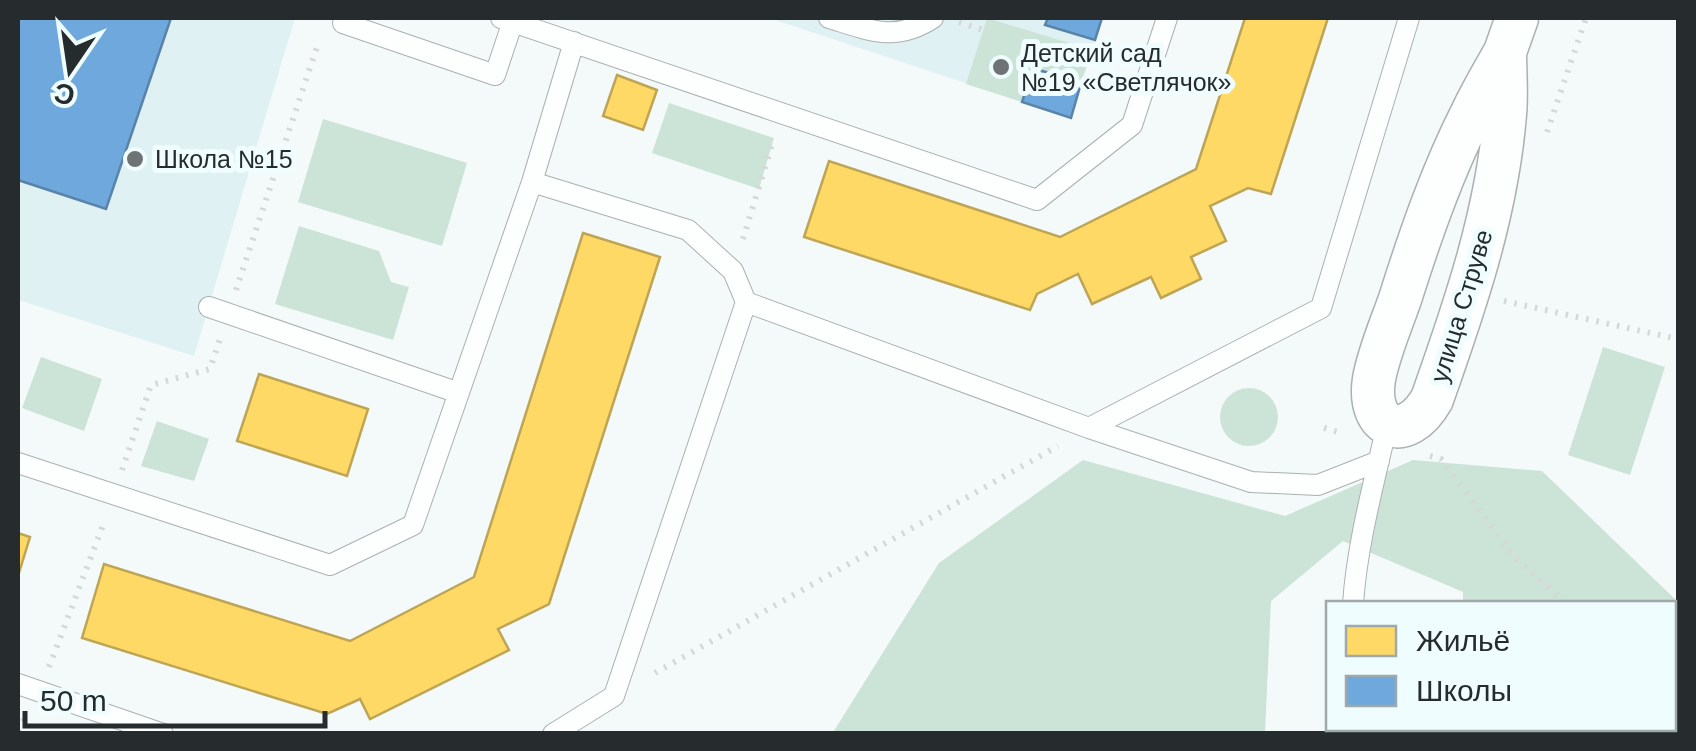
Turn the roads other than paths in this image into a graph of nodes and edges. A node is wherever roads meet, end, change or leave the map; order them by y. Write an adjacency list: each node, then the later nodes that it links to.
1 (829, 18): 2 (lane)
2 (933, 18)
3 (1167, 18): 8 (lane)
4 (1408, 18): 13 (lane)
5 (509, 19): 6 (lane); 8 (lane)
6 (343, 22)
7 (1511, 35): 14 (street, улица Струве); 14 (street, улица Струве)
8 (574, 42): 9 (lane)
9 (532, 182): 10 (lane); 12 (lane)
10 (746, 302): 13 (lane); 19 (lane)
11 (218, 311): 12 (lane)
12 (459, 393): 15 (lane)
13 (1089, 428): 14 (lane)
14 (1383, 443): 16 (lane)
15 (18, 463)
16 (1353, 601)
17 (18, 684): 18 (lane)
18 (163, 734)
19 (553, 734)

